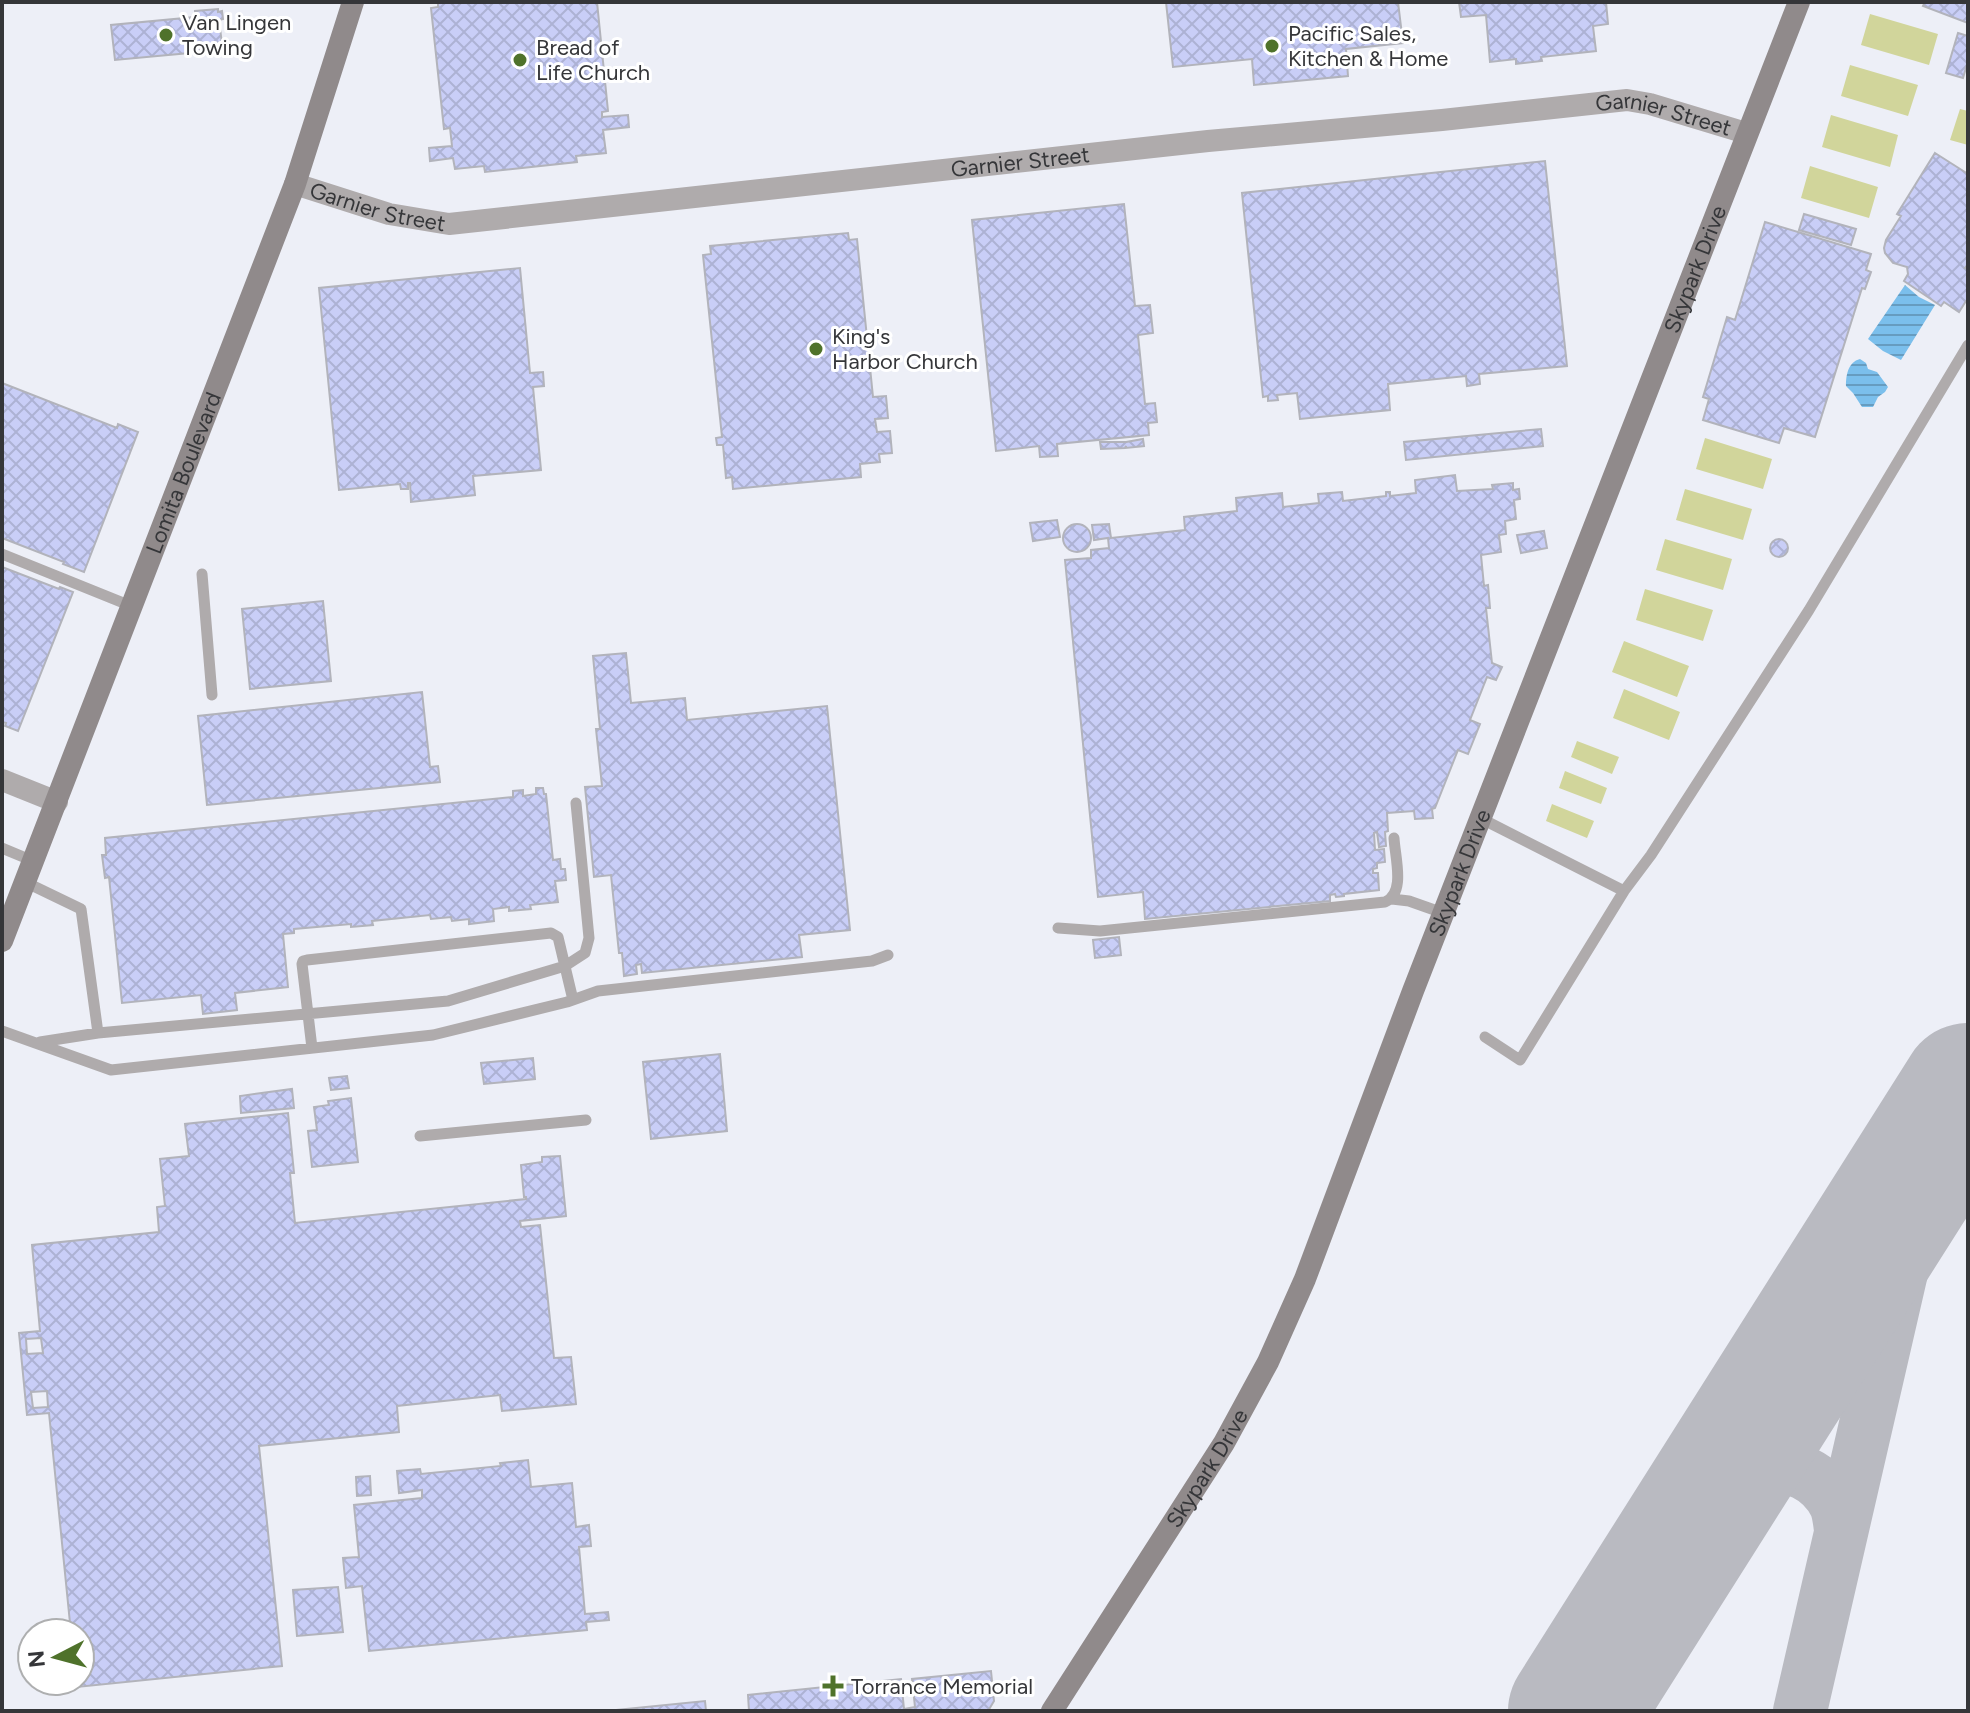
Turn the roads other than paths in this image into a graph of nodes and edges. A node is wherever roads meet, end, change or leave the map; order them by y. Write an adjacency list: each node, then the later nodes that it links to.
1 (353, 2): 4 (main road, Lomita Boulevard)
2 (1799, 2): 3 (main road, Skypark Drive)
3 (1746, 133): 4 (street, Garnier Street); 13 (main road, Skypark Drive)
4 (295, 184): 8 (main road, Lomita Boulevard)
5 (1968, 345): 17 (lane)
6 (2, 554): 8 (lane)
7 (202, 574): 9 (lane)
8 (131, 606): 11 (main road, Lomita Boulevard)
9 (212, 695)
10 (2, 780): 11 (street)
11 (57, 802): 16 (main road, Lomita Boulevard)
12 (576, 803): 23 (lane)
13 (1480, 818): 17 (lane); 19 (main road, Skypark Drive)
14 (1394, 838): 18 (lane)
15 (2, 848): 16 (lane)
16 (29, 871): 21 (main road, Lomita Boulevard); 27 (lane)
17 (1624, 891): 28 (lane)
18 (1392, 899): 19 (lane); 20 (lane)
19 (1443, 913): 33 (main road, Skypark Drive)
20 (1058, 928)
21 (2, 941)
22 (888, 955): 24 (lane)
23 (565, 966): 24 (lane); 25 (lane); 25 (lane)
24 (573, 1000): 30 (lane)
25 (308, 1013): 27 (lane); 30 (lane)
26 (2, 1031): 29 (lane)
27 (98, 1033): 29 (lane)
28 (1485, 1037)
29 (35, 1043): 30 (lane)
30 (312, 1048)
31 (586, 1120): 32 (lane)
32 (420, 1136)
33 (1052, 1711)

